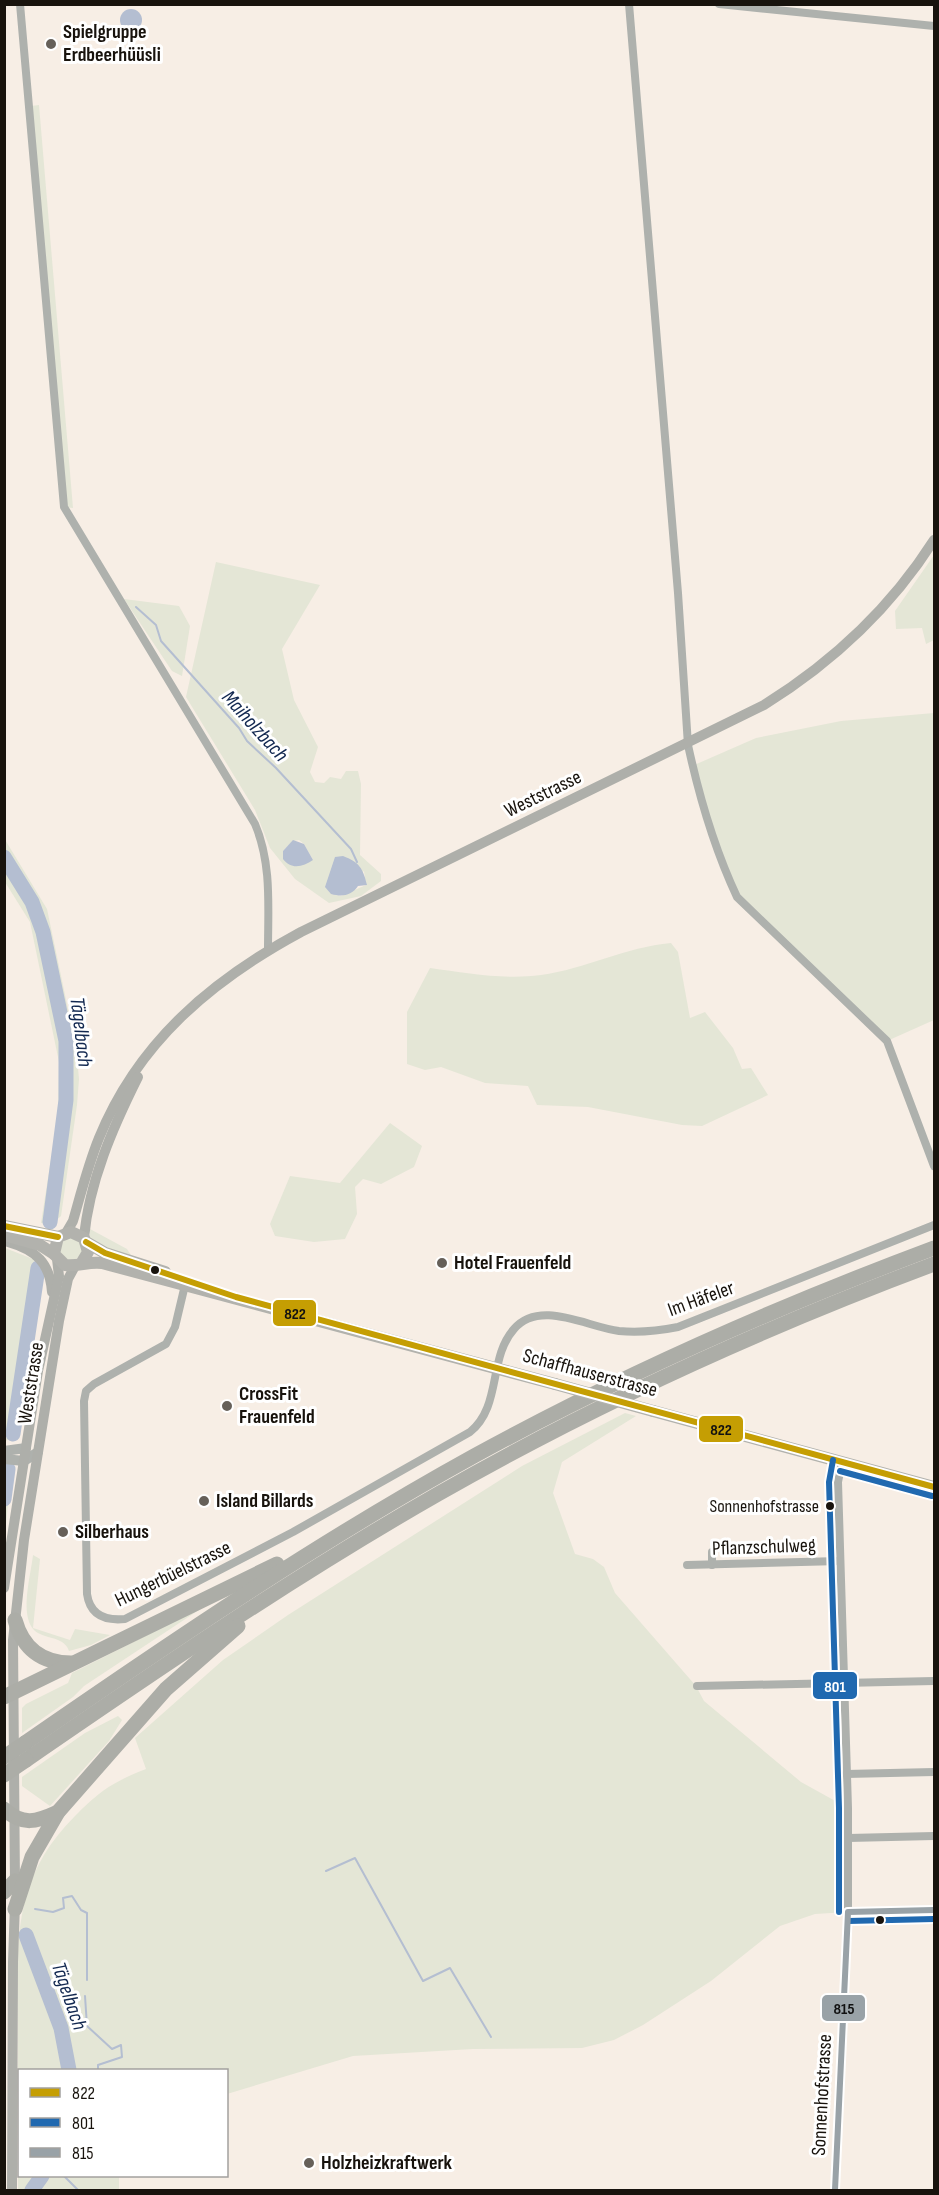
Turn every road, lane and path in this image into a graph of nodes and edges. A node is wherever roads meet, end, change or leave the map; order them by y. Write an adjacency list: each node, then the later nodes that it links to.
1 (20, 4): 7 (street)
2 (629, 4): 6 (street)
3 (720, 4): 4 (street)
4 (934, 26)
5 (934, 540): 6 (main road, Weststrasse)
6 (688, 744): 7 (main road, Weststrasse); 9 (street)
7 (268, 950): 8 (main road, Weststrasse)
8 (148, 1057): 13 (main road, Weststrasse); 14 (main road, Weststrasse)
9 (934, 1166)
10 (4, 1226): 13 (main road)
11 (934, 1226): 23 (street, Im Häfeler)
12 (4, 1235): 17 (main road)
13 (62, 1235): 14 (main road); 17 (main road)
14 (85, 1240): 18 (main road); 21 (main road, Schaffhauserstrasse)
15 (4, 1241): 22 (main road, Weststrasse)
16 (934, 1248): 31 (highway)
17 (55, 1256): 18 (main road); 22 (main road, Weststrasse)
18 (78, 1264): 20 (main road, Schaffhauserstrasse); 26 (main road, Weststrasse)
19 (934, 1264): 36 (highway)
20 (184, 1285): 21 (main road, Schaffhauserstrasse); 23 (street, Hungerbüelstrasse)
21 (236, 1297): 23 (main road, Schaffhauserstrasse)
22 (53, 1303): 24 (main road, Weststrasse)
23 (498, 1369): 29 (main road, Schaffhauserstrasse, bridge)
24 (23, 1448): 25 (street); 28 (main road, Weststrasse)
25 (4, 1451)
26 (38, 1452): 28 (street); 38 (main road, Weststrasse)
27 (4, 1459): 28 (street)
28 (21, 1460): 37 (main road, Weststrasse)
29 (842, 1462): 30 (main road, Schaffhauserstrasse); 33 (street, Sonnenhofstrasse)
30 (934, 1487)
31 (347, 1530): 39 (highway); 44 (highway, bridge)
32 (712, 1552): 34 (street)
33 (840, 1561): 34 (street, Pflanzschulweg); 41 (street, Sonnenhofstrasse)
34 (712, 1564): 35 (street, Pflanzschulweg)
35 (687, 1565)
36 (290, 1582): 47 (highway, bridge); 48 (highway)
37 (4, 1588)
38 (15, 1620): 39 (highway); 43 (main road, Weststrasse)
39 (74, 1662): 43 (highway)
40 (934, 1681): 41 (street)
41 (843, 1683): 42 (street); 46 (street, Sonnenhofstrasse)
42 (698, 1686)
43 (9, 1700): 49 (main road, Weststrasse)
44 (4, 1757)
45 (934, 1772): 46 (street)
46 (846, 1774): 51 (street, Sonnenhofstrasse)
47 (4, 1775)
48 (58, 1812): 49 (highway); 53 (highway)
49 (10, 1814): 52 (main road, Weststrasse)
50 (934, 1836): 51 (street)
51 (848, 1838): 55 (street, Sonnenhofstrasse)
52 (10, 1887): 53 (main road, Weststrasse)
53 (15, 1908): 56 (main road, Weststrasse)
54 (934, 1910): 55 (street)
55 (848, 1912): 57 (street, Sonnenhofstrasse)
56 (12, 2190)
57 (835, 2190)

